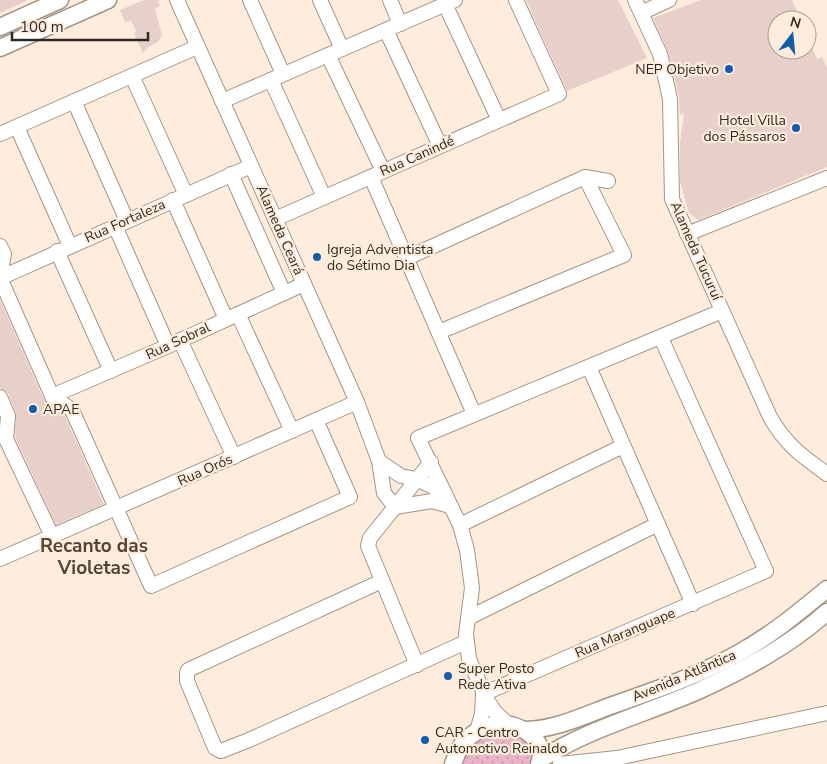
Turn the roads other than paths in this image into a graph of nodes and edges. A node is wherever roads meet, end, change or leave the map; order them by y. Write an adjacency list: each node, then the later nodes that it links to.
1 (60, 0): 12 (main road)
2 (108, 0): 15 (main road)
3 (177, 0): 14 (street, Alameda Ceará)
4 (250, 0): 19 (street)
5 (320, 0): 16 (street)
6 (390, 0): 11 (street)
7 (516, 0): 22 (street, Rua Canindé)
8 (669, 0): 10 (street)
9 (450, 2): 11 (street); 22 (street)
10 (638, 6): 36 (street, Alameda Tucuruí)
11 (400, 24): 13 (street)
12 (0, 27)
13 (386, 30): 16 (street); 25 (street)
14 (197, 47): 18 (street); 20 (street, Alameda Ceará)
15 (0, 48)
16 (342, 49): 17 (street)
17 (328, 55): 19 (street); 28 (street)
18 (132, 76): 21 (street); 33 (street)
19 (277, 77): 20 (street); 32 (street)
20 (222, 100): 26 (street, Alameda Ceará)
21 (74, 101): 23 (street); 35 (street)
22 (499, 120): 25 (street, Rua Canindé)
23 (17, 127): 24 (street); 38 (street)
24 (0, 134)
25 (440, 146): 28 (street, Rua Canindé)
26 (251, 166): 27 (street, Rua Fortaleza); 34 (street, Alameda Ceará)
27 (231, 174): 33 (street, Rua Fortaleza); 42 (street)
28 (377, 174): 32 (street, Rua Canindé); 39 (street)
29 (585, 177): 31 (street); 39 (street); 45 (street)
30 (827, 178): 36 (street)
31 (608, 181)
32 (324, 197): 34 (street, Rua Canindé)
33 (179, 198): 35 (street, Rua Fortaleza); 44 (street)
34 (275, 219): 41 (street, Alameda Ceará)
35 (121, 223): 38 (street, Rua Fortaleza); 47 (street)
36 (687, 234): 43 (street, Alameda Tucuruí)
37 (0, 246): 40 (street)
38 (64, 249): 40 (street, Rua Fortaleza); 49 (street)
39 (407, 258): 45 (street)
40 (0, 278): 50 (street)
41 (304, 284): 42 (street, Rua Sobral); 52 (street, Alameda Ceará)
42 (284, 293): 44 (street, Rua Sobral)
43 (722, 311): 46 (street); 61 (street, Alameda Tucuruí)
44 (232, 316): 47 (street, Rua Sobral); 56 (street)
45 (439, 332): 53 (street)
46 (661, 338): 48 (street); 74 (street, Rua Maranguape)
47 (174, 343): 49 (street, Rua Sobral); 58 (street)
48 (589, 367): 53 (street); 57 (street)
49 (111, 371): 50 (street, Rua Sobral)
50 (52, 396): 67 (street)
51 (0, 397): 54 (street)
52 (356, 402): 55 (street, Rua Orós); 59 (street, Alameda Ceará)
53 (474, 414): 60 (street)
54 (4, 418): 70 (street)
55 (316, 420): 56 (street, Rua Orós); 67 (street)
56 (292, 431): 58 (street, Rua Orós)
57 (623, 446): 68 (street); 69 (street)
58 (234, 457): 67 (street, Rua Orós)
59 (379, 461): 62 (street); 64 (street, Alameda Ceará)
60 (431, 462): 63 (street); 65 (street)
61 (827, 474)
62 (401, 476): 63 (street); 64 (street)
63 (416, 479): 65 (street); 66 (street)
64 (384, 493): 66 (street)
65 (449, 503): 66 (street); 69 (street)
66 (395, 507): 72 (street)
67 (117, 509): 70 (street, Rua Orós)
68 (658, 524): 74 (street); 76 (street)
69 (460, 526): 76 (street)
70 (52, 536): 71 (street, Rua Orós)
71 (0, 559)
72 (382, 581): 78 (street); 78 (street)
73 (827, 589): 82 (main road, Avenida Atlântica)
74 (693, 604): 79 (street, Rua Maranguape)
75 (827, 612): 84 (main road, Avenida Atlântica)
76 (468, 618): 77 (street)
77 (466, 642): 78 (street); 79 (street)
78 (417, 664)
79 (483, 694): 81 (street); 83 (street)
80 (827, 713): 86 (street)
81 (509, 725): 82 (main road, Avenida Atlântica); 83 (main road, Avenida Atlântica)
82 (526, 730): 84 (main road, Avenida Atlântica)
83 (477, 731): 85 (main road)
84 (542, 762)
85 (453, 764)
86 (560, 764)

